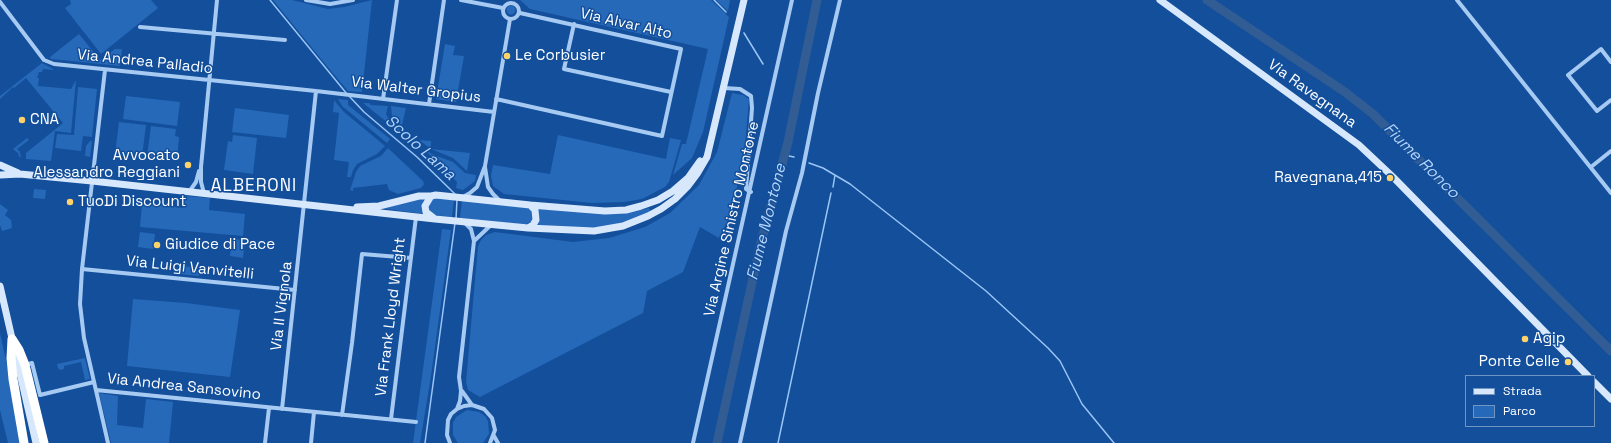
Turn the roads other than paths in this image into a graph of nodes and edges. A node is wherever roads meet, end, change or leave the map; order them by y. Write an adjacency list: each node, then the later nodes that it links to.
1 (217, 0): 18 (street)
2 (306, 0): 3 (street)
3 (354, 0)
4 (397, 0): 27 (street)
5 (444, 0): 30 (street)
6 (461, 0): 13 (street)
7 (744, 0): 23 (main road)
8 (792, 0): 42 (street, Via Argine Sinistro Montone)
9 (840, 0): 88 (street)
10 (1160, 0): 63 (main road, Via Ravegnana)
11 (1457, 0): 37 (street)
12 (0, 2): 21 (street, Via Andrea Palladio)
13 (503, 8): 14 (street); 15 (street)
14 (520, 13): 15 (street); 16 (street, Via Alvar Alto)
15 (510, 19): 28 (street)
16 (574, 24): 25 (street, Via Alvar Alto); 25 (street)
17 (140, 27): 18 (street)
18 (213, 34): 19 (street); 22 (street)
19 (285, 40)
20 (1611, 62): 29 (street)
21 (104, 70): 22 (street, Via Andrea Palladio); 40 (street)
22 (209, 81): 24 (street, Via Andrea Palladio); 36 (street)
23 (724, 88): 32 (main road); 42 (street)
24 (316, 91): 26 (street, Via Andrea Palladio); 48 (street, Via Il Vignola)
25 (671, 92): 28 (street)
26 (336, 93): 27 (street, Via Walter Gropius)
27 (383, 99): 30 (street, Via Walter Gropius)
28 (496, 99): 31 (street)
29 (1611, 100)
30 (429, 104): 31 (street, Via Walter Gropius)
31 (494, 112): 35 (street)
32 (710, 144): 49 (main road); 55 (main road)
33 (1611, 151): 37 (street)
34 (0, 165): 38 (main road)
35 (485, 166): 46 (street); 47 (street)
36 (201, 167): 41 (street); 43 (street)
37 (1591, 167): 44 (street)
38 (20, 174): 39 (main road); 40 (main road)
39 (0, 175)
40 (92, 181): 41 (main road); 58 (street)
41 (189, 192): 43 (main road)
42 (750, 192): 87 (street, Via Argine Sinistro Montone)
43 (204, 193): 48 (main road)
44 (1611, 193)
45 (431, 196): 46 (main road); 50 (main road); 52 (main road)
46 (462, 197): 47 (main road)
47 (501, 202): 49 (main road)
48 (303, 205): 50 (main road); 60 (street, Via Il Vignola)
49 (530, 205): 55 (main road)
50 (341, 208): 51 (main road)
51 (416, 217): 52 (main road); 57 (street, Via Frank Lloyd Wright)
52 (435, 219): 53 (main road)
53 (464, 222): 54 (main road); 56 (street)
54 (492, 224): 55 (main road); 56 (street)
55 (528, 228)
56 (474, 241): 67 (street)
57 (411, 258): 74 (street); 75 (street, Via Frank Lloyd Wright)
58 (82, 269): 60 (street, Via Luigi Vanvitelli); 64 (street)
59 (0, 286): 61 (main road)
60 (295, 290): 71 (street, Via Il Vignola)
61 (12, 339): 62 (highway); 78 (highway); 79 (main road)
62 (25, 365): 64 (street, Via Andrea Sansovino); 80 (highway)
63 (1587, 375)
64 (94, 382): 66 (street)
65 (1595, 383): 68 (main road)
66 (96, 390): 70 (street, Via Andrea Sansovino); 81 (street)
67 (461, 391): 69 (street); 72 (street)
68 (1611, 399)
69 (472, 405): 72 (street); 77 (street)
70 (269, 408): 71 (street, Via Andrea Sansovino); 82 (street, Via Andrea Sansovino)
71 (282, 409): 73 (street, Via Andrea Sansovino)
72 (457, 409): 84 (street)
73 (314, 412): 74 (street, Via Andrea Sansovino); 83 (street)
74 (342, 415): 75 (street, Via Andrea Sansovino)
75 (391, 420): 76 (street, Via Andrea Sansovino)
76 (416, 422)
77 (494, 436): 85 (street); 86 (street)
78 (24, 443)
79 (36, 443)
80 (44, 443)
81 (108, 443)
82 (265, 443)
83 (310, 443)
84 (450, 443)
85 (490, 443)
86 (498, 443)
87 (694, 443)
88 (740, 443)

